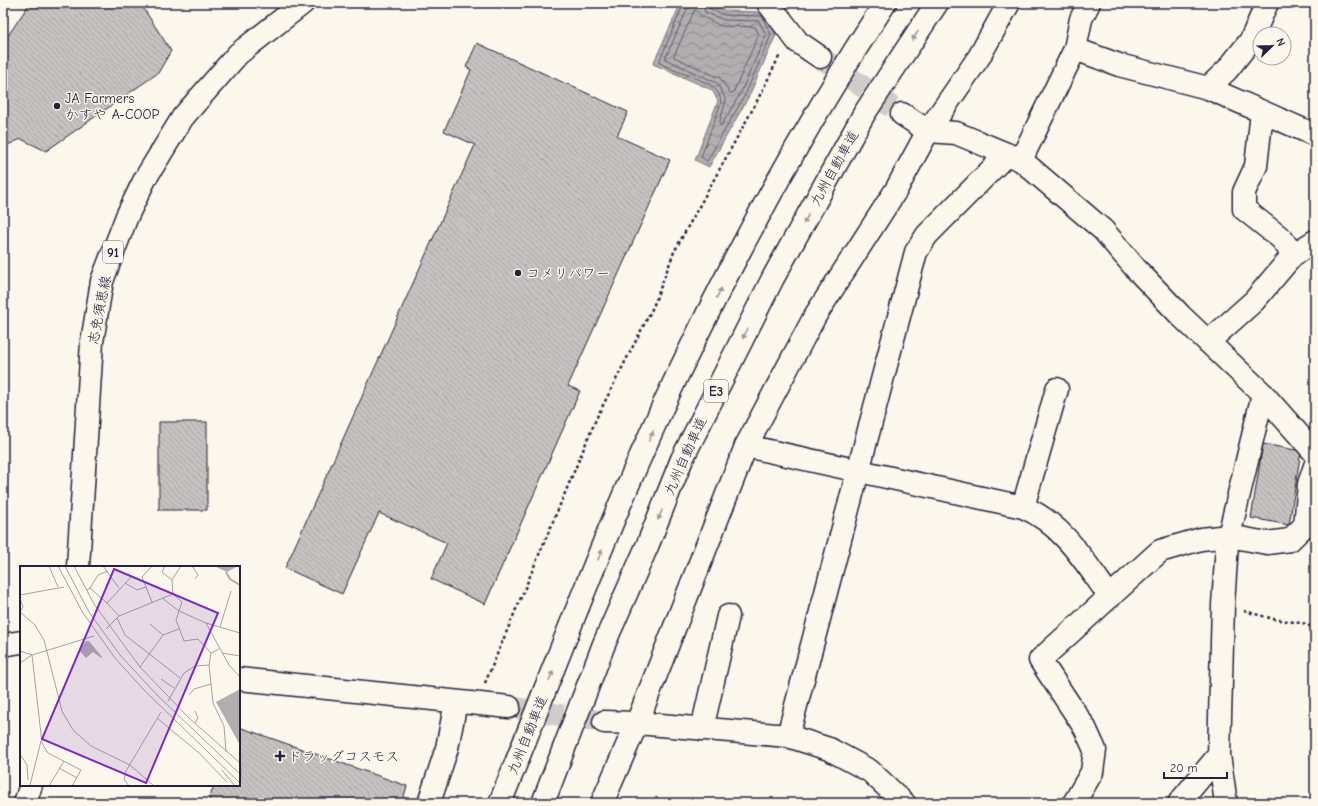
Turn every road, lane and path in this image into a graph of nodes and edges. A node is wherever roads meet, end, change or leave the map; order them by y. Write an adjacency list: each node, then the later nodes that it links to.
1 (303, 3): 28 (main road, 志免須恵線 / 91)
2 (768, 3): 8 (main road)
3 (885, 3): 47 (main road, 九州自動車道, one-way to 3)
4 (937, 3): 48 (main road, 九州自動車道 / E3, one-way to 48)
5 (1009, 3): 14 (main road)
6 (1089, 3): 9 (main road)
7 (1267, 3): 11 (main road)
8 (791, 34): 10 (main road); 37 (path)
9 (1075, 49): 11 (main road); 16 (main road)
10 (820, 57)
11 (1208, 88): 12 (main road)
12 (1262, 112): 15 (main road); 18 (main road)
13 (902, 114): 14 (main road)
14 (928, 131): 16 (main road); 22 (main road)
15 (1315, 135)
16 (1014, 157): 19 (main road); 25 (main road)
17 (1315, 241): 18 (main road)
18 (1293, 255): 19 (main road)
19 (1208, 342): 21 (main road)
20 (1057, 389): 26 (main road)
21 (1263, 394): 23 (main road); 27 (main road)
22 (746, 446): 25 (main road); 40 (main road)
23 (1315, 453)
24 (1315, 466): 27 (main road)
25 (859, 470): 26 (main road); 42 (main road)
26 (1023, 507): 29 (main road)
27 (1229, 536): 29 (main road); 30 (main road)
28 (78, 566)
29 (1110, 596): 51 (main road)
30 (1223, 605): 32 (path); 43 (main road)
31 (728, 616): 41 (main road)
32 (1315, 630)
33 (20, 642): 34 (main road)
34 (3, 646)
35 (240, 679): 36 (main road)
36 (456, 702): 37 (main road); 46 (main road)
37 (480, 705): 38 (main road)
38 (509, 707)
39 (604, 722): 40 (main road)
40 (637, 723): 41 (main road); 49 (main road)
41 (702, 729): 42 (main road)
42 (788, 736): 50 (main road)
43 (1219, 755): 52 (main road); 53 (main road)
44 (32, 786): 45 (main road)
45 (26, 803)
46 (429, 803)
47 (500, 803)
48 (543, 803)
49 (602, 803)
50 (904, 803)
51 (1074, 803)
52 (1179, 803)
53 (1226, 803)

